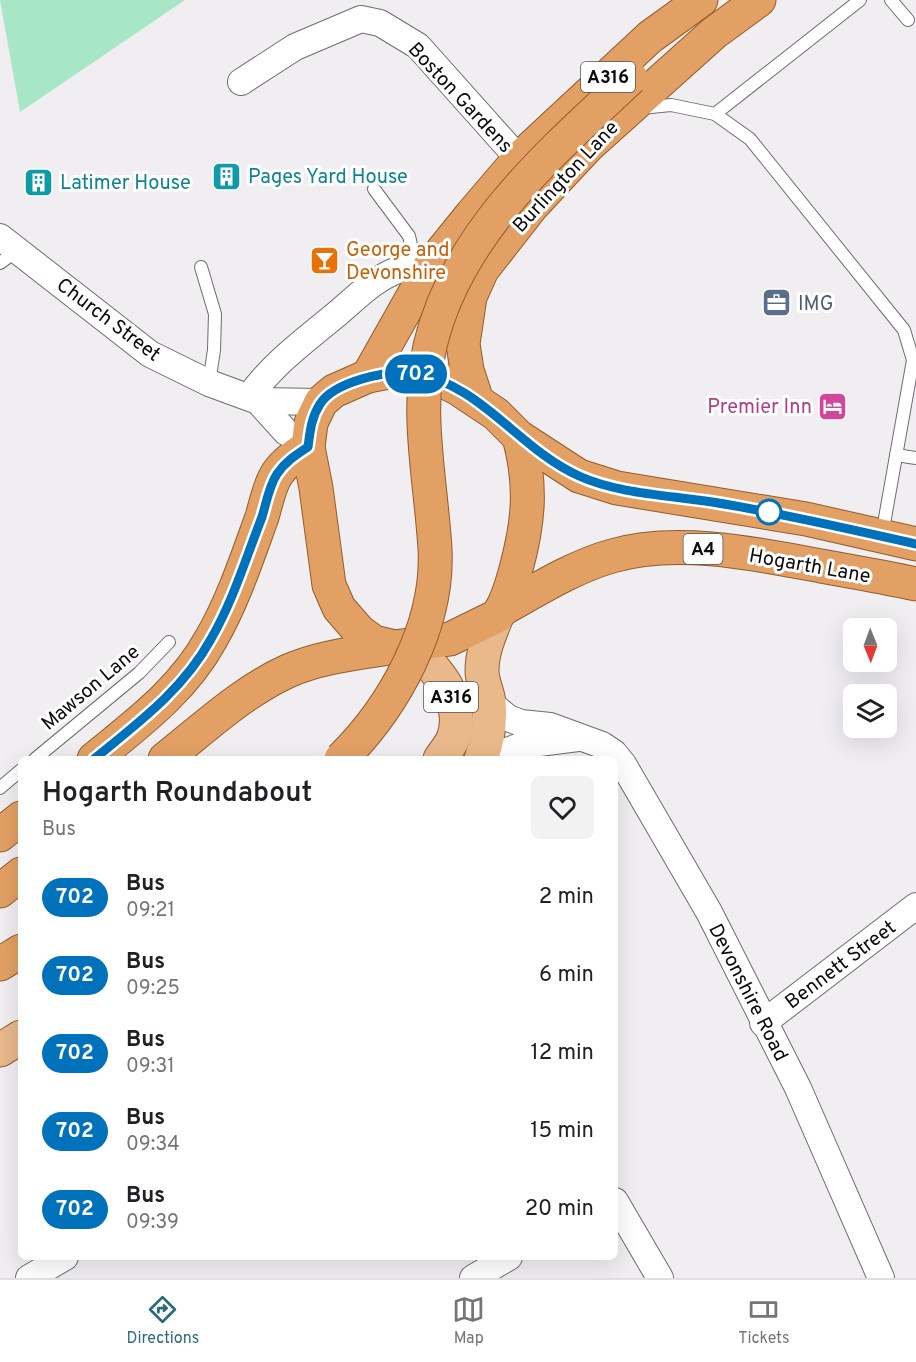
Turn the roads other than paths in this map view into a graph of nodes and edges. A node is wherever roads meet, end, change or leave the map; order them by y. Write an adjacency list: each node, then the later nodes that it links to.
1 (701, 0): 10 (highway, Burlington Lane / A316)
2 (729, 0): 8 (highway, A316)
3 (759, 0): 8 (highway, Burlington Lane / A316)
4 (860, 0): 9 (lane)
5 (891, 0): 6 (lane)
6 (908, 20)
7 (242, 82): 10 (street, Boston Gardens)
8 (629, 94): 9 (lane); 18 (highway, Burlington Lane / A316); 35 (highway, A316, bridge)
9 (715, 114): 22 (lane)
10 (519, 159): 13 (highway, Burlington Lane / A316)
11 (374, 189): 13 (lane)
12 (6, 250): 16 (street, Church Street)
13 (421, 266): 15 (highway, Burlington Lane / A316); 17 (street, Burlington Lane)
14 (201, 267): 16 (lane)
15 (368, 376): 18 (highway, Hogarth Lane); 19 (highway, Hogarth Lane)
16 (209, 383): 17 (street, Church Street)
17 (254, 398): 19 (street, Church Street); 21 (street)
18 (477, 401): 20 (highway, Hogarth Lane)
19 (321, 402): 21 (highway)
20 (519, 437): 24 (highway, Hogarth Lane); 27 (highway)
21 (308, 446): 29 (highway); 33 (highway)
22 (896, 454): 23 (lane); 24 (lane)
23 (916, 458)
24 (882, 537): 25 (highway, Hogarth Lane)
25 (916, 544)
26 (916, 584): 27 (highway, Hogarth Lane / A4)
27 (499, 613): 29 (highway, Hogarth Lane); 30 (main road, A316)
28 (169, 642): 32 (lane, Mawson Lane)
29 (403, 646): 34 (highway, Hogarth Lane); 36 (main road, A316)
30 (489, 702): 31 (street, Devonshire Road); 37 (main road, A316)
31 (578, 738): 38 (street, Devonshire Road); 39 (street, Devonshire Road)
32 (38, 756)
33 (98, 756)
34 (169, 756)
35 (344, 756)
36 (442, 756)
37 (482, 756)
38 (494, 756)
39 (616, 756)
40 (618, 758): 50 (street, Devonshire Road)
41 (18, 773): 42 (lane)
42 (0, 788)
43 (18, 821): 44 (highway)
44 (0, 836)
45 (18, 876): 46 (highway)
46 (0, 891)
47 (916, 906): 50 (street, Bennett Street)
48 (18, 953): 49 (highway)
49 (0, 964)
50 (763, 1023): 59 (street, Devonshire Road)
51 (18, 1039): 52 (main road)
52 (0, 1050)
53 (618, 1206): 58 (street)
54 (61, 1260): 56 (street)
55 (504, 1260): 57 (street)
56 (29, 1278)
57 (473, 1278)
58 (660, 1278)
59 (881, 1278)

